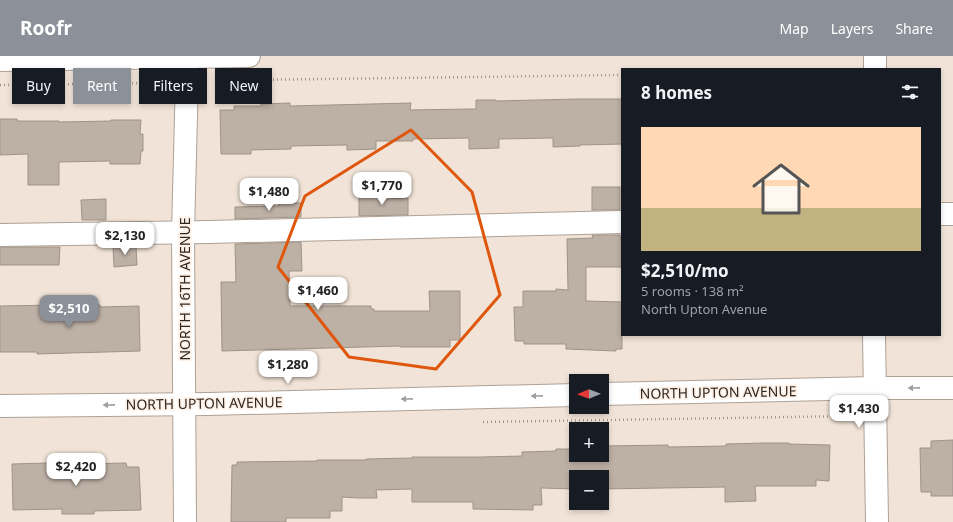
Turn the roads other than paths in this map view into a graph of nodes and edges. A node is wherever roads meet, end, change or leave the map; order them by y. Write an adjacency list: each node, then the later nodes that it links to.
1 (249, 56): 3 (street)
2 (875, 56): 5 (street)
3 (187, 57): 4 (street); 9 (street, NORTH 16TH AVENUE)
4 (0, 60)
5 (875, 68)
6 (941, 214): 7 (street)
7 (953, 214)
8 (621, 222): 9 (street)
9 (183, 233): 10 (street); 16 (street, NORTH 16TH AVENUE)
10 (0, 235)
11 (874, 336): 12 (street)
12 (875, 388): 13 (street, NORTH UPTON AVENUE, one-way to 12); 14 (street, NORTH UPTON AVENUE); 19 (street)
13 (953, 388)
14 (609, 394)
15 (569, 395): 16 (street, NORTH UPTON AVENUE, one-way to 16)
16 (184, 404): 17 (street, NORTH UPTON AVENUE, one-way to 17); 18 (street, NORTH 16TH AVENUE)
17 (0, 406)
18 (186, 522)
19 (877, 522)

